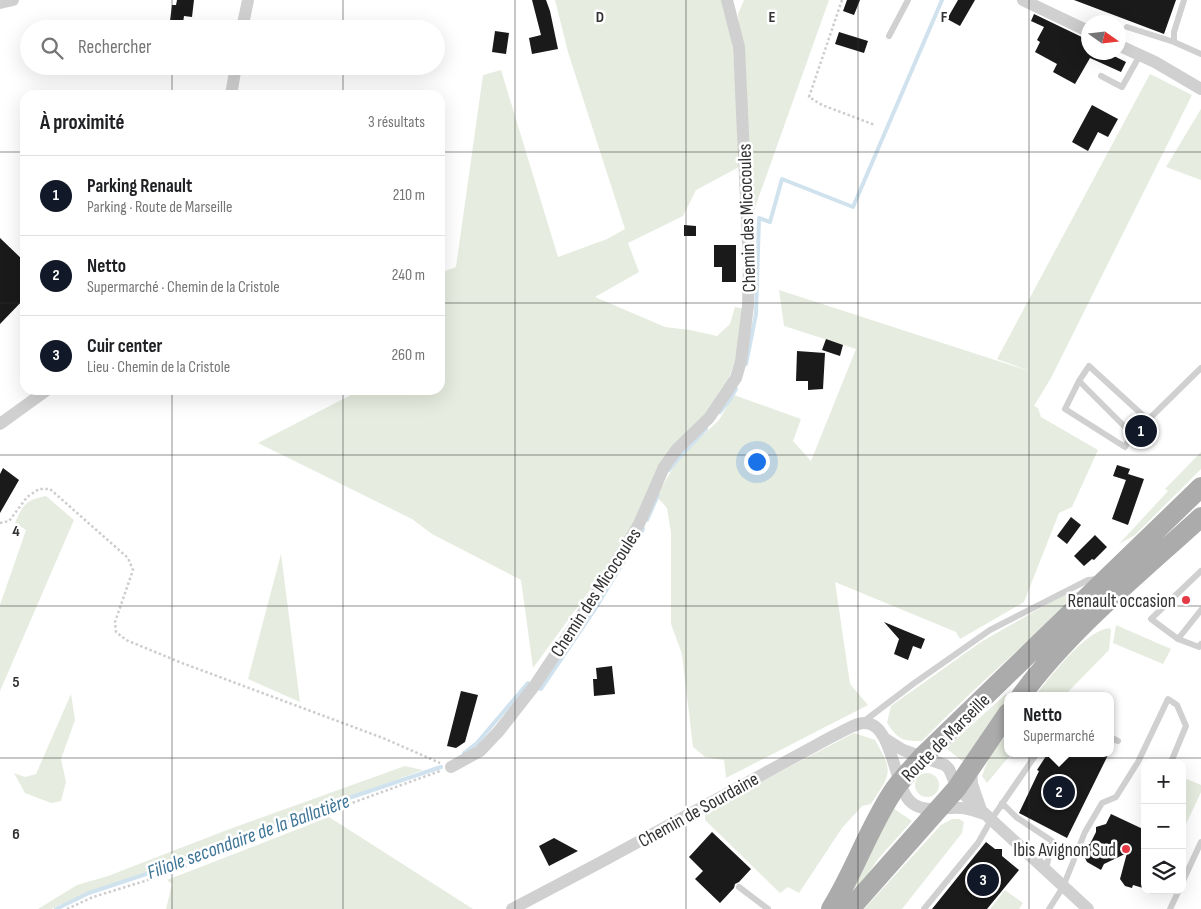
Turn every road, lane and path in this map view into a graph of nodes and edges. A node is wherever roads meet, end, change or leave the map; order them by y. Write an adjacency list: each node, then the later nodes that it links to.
1 (13, 0): 8 (street)
2 (248, 0): 9 (street)
3 (727, 0): 46 (street, Chemin des Micocoules)
4 (842, 0): 21 (path)
5 (908, 0): 12 (lane)
6 (1023, 0): 10 (street)
7 (1184, 0): 13 (lane)
8 (0, 3)
9 (244, 20)
10 (1081, 27)
11 (1127, 27): 13 (lane)
12 (890, 36)
13 (1174, 42): 15 (lane)
14 (1126, 49): 16 (street)
15 (1201, 54)
16 (1140, 55): 18 (lane); 19 (street)
17 (234, 75): 20 (street)
18 (1101, 76)
19 (1201, 89)
20 (232, 90)
21 (875, 125)
22 (1201, 368): 25 (lane)
23 (1079, 381): 25 (lane); 27 (lane); 27 (lane)
24 (40, 395): 26 (street)
25 (1148, 420): 27 (lane)
26 (0, 424)
27 (1132, 434)
28 (1201, 487): 32 (main road, Route de Marseille)
29 (1197, 522): 36 (main road)
30 (0, 523): 46 (path)
31 (1201, 571): 34 (lane)
32 (1106, 579): 38 (lane); 42 (main road, Route de Marseille)
33 (1201, 610): 34 (lane)
34 (1178, 639): 35 (lane)
35 (1200, 646)
36 (1024, 692)
37 (1004, 720): 45 (main road, Route de Marseille)
38 (864, 722): 39 (street); 59 (street, Chemin de Sourdaine)
39 (882, 736): 42 (street); 47 (street)
40 (1114, 739): 41 (lane)
41 (1118, 741)
42 (922, 757): 47 (main road, Route de Marseille); 48 (street)
43 (1034, 757): 49 (lane)
44 (1172, 759): 56 (lane)
45 (971, 767): 48 (main road, Route de Marseille); 51 (street)
46 (451, 768): 58 (path)
47 (900, 781): 50 (street); 61 (main road, Route de Marseille)
48 (957, 788): 50 (main road, Route de Marseille); 51 (street)
49 (1002, 803): 51 (lane); 53 (lane)
50 (940, 809): 51 (street); 62 (main road, Route de Marseille)
51 (987, 817): 53 (street); 63 (lane)
52 (1201, 842): 54 (lane)
53 (1046, 870): 56 (street)
54 (1186, 874)
55 (738, 887): 60 (lane)
56 (1063, 887): 64 (lane); 65 (street)
57 (1177, 894): 66 (lane)
58 (67, 909)
59 (512, 909)
60 (768, 909)
61 (831, 909)
62 (850, 909)
63 (924, 909)
64 (1049, 909)
65 (1088, 909)
66 (1170, 909)

